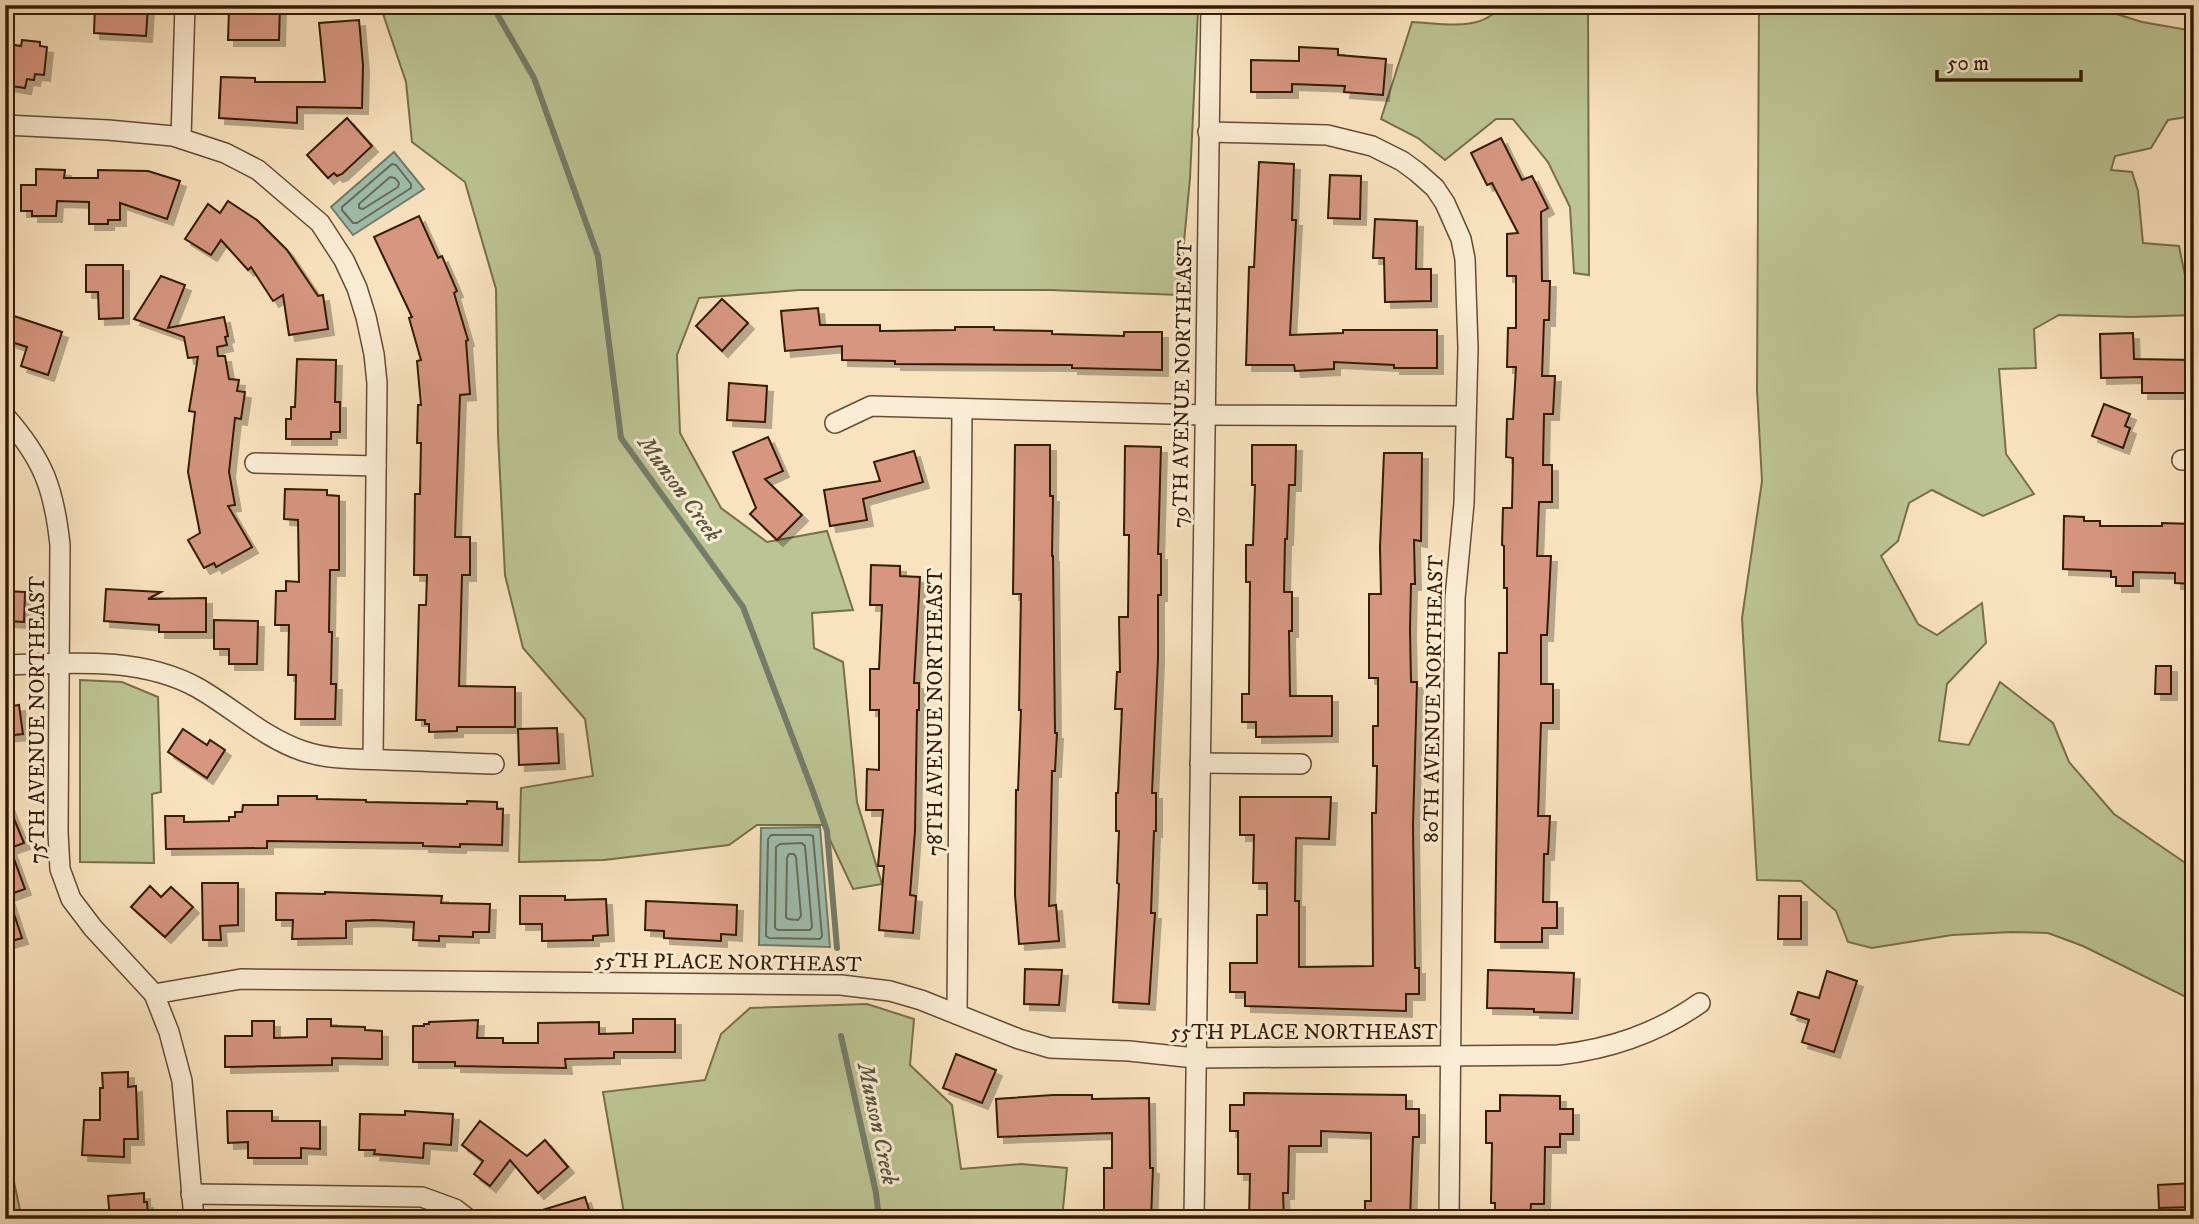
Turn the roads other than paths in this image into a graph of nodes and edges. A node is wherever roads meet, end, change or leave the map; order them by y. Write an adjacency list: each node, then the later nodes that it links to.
1 (185, 5): 5 (street)
2 (1211, 5): 4 (street, 79TH AVENUE NORTHEAST)
3 (5, 125): 5 (street)
4 (1208, 132): 7 (street, 79TH AVENUE NORTHEAST); 9 (street, 80TH AVENUE NORTHEAST)
5 (181, 138): 12 (street)
6 (961, 410): 7 (street); 10 (street); 21 (street, 78TH AVENUE NORTHEAST)
7 (1206, 415): 9 (street); 16 (street, 79TH AVENUE NORTHEAST)
8 (5, 416): 13 (street, 75TH AVENUE NORTHEAST)
9 (1466, 416): 22 (street, 80TH AVENUE NORTHEAST)
10 (835, 423)
11 (255, 463): 12 (street)
12 (376, 466): 15 (street)
13 (60, 663): 14 (street); 15 (street); 19 (street, 75TH AVENUE NORTHEAST)
14 (5, 665)
15 (373, 759): 17 (street)
16 (1200, 763): 18 (street); 23 (street, 79TH AVENUE NORTHEAST)
17 (494, 764)
18 (1301, 764)
19 (154, 994): 21 (street, 55TH PLACE NORTHEAST); 24 (street, 75TH AVENUE NORTHEAST)
20 (1700, 1003): 22 (street, 55TH PLACE NORTHEAST)
21 (957, 1014): 23 (street, 55TH PLACE NORTHEAST)
22 (1452, 1056): 23 (street, 55TH PLACE NORTHEAST); 28 (street, 80TH AVENUE NORTHEAST)
23 (1195, 1058): 27 (street, 79TH AVENUE NORTHEAST)
24 (191, 1194): 25 (street, 75TH AVENUE NORTHEAST); 26 (street)
25 (194, 1219)
26 (468, 1219)
27 (1194, 1219)
28 (1449, 1219)

